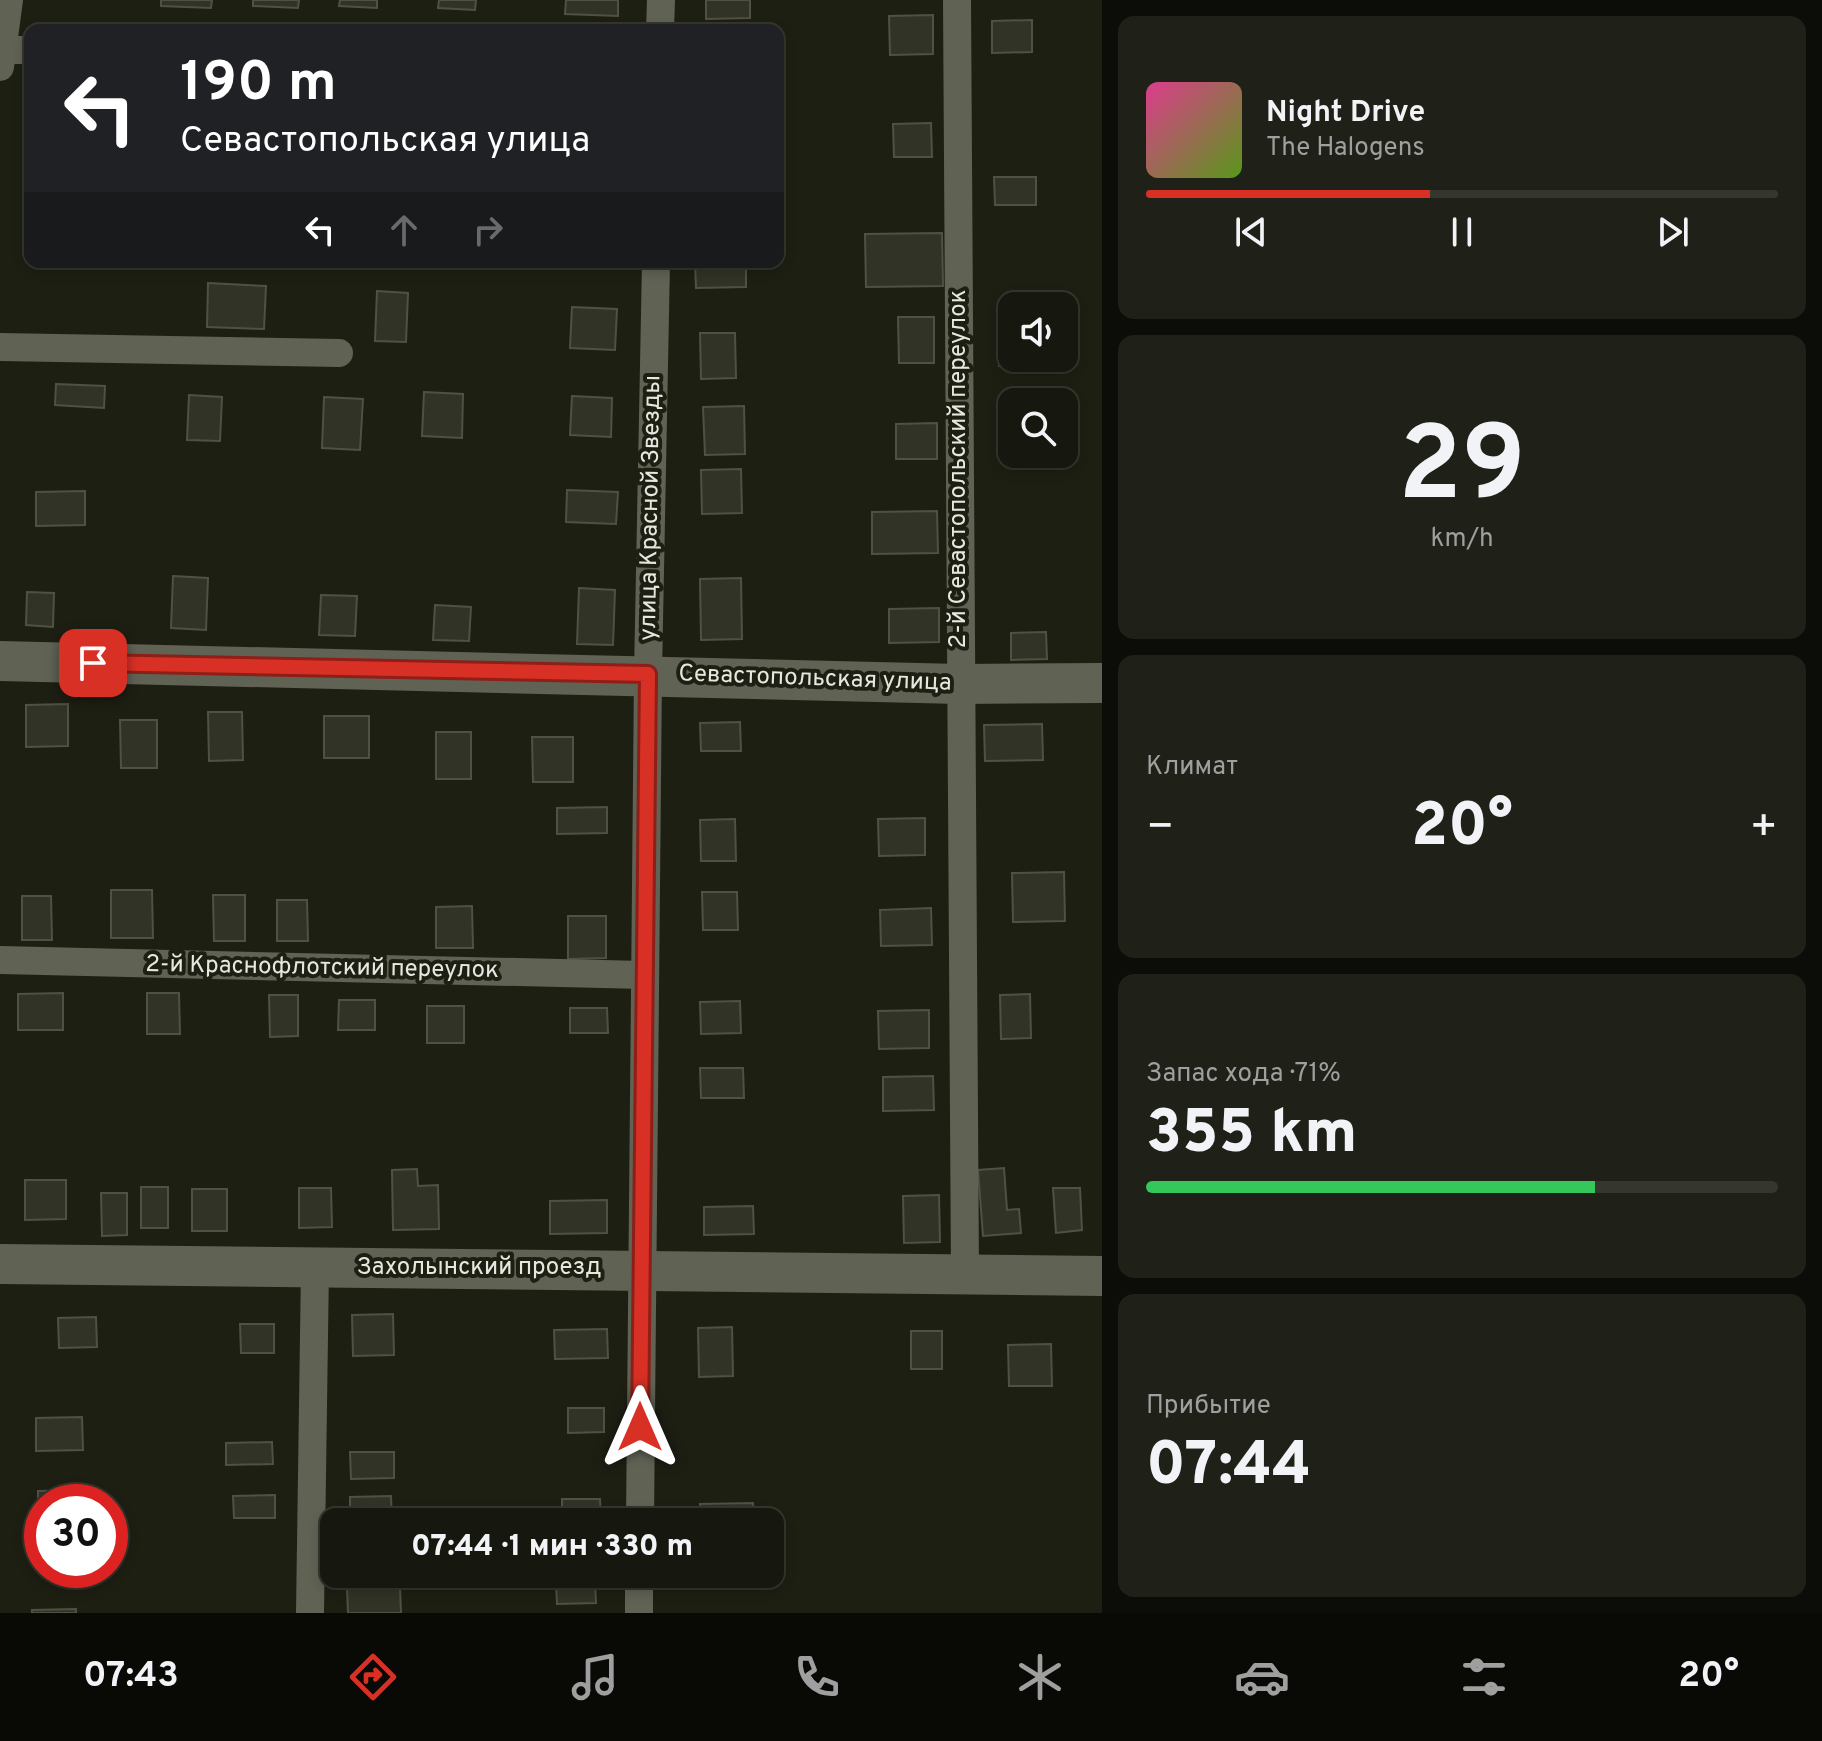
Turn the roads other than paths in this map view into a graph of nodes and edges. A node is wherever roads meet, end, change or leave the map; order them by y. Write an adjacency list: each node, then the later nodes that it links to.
1 (9, 0): 5 (street)
2 (661, 0): 4 (street)
3 (957, 0): 14 (street, 2-й Севастопольский переулок)
4 (660, 24)
5 (1, 50): 6 (street); 7 (street)
6 (24, 50)
7 (0, 67)
8 (656, 268): 12 (street, улица Красной Звезды)
9 (0, 347): 10 (street)
10 (339, 353)
11 (0, 661): 12 (street, Севастопольская улица)
12 (648, 674): 14 (street, Севастопольская улица); 16 (street, улица Красной Звезды)
13 (1102, 683): 14 (street, Севастопольская улица)
14 (960, 684): 20 (street, 2-й Севастопольский переулок)
15 (0, 960): 16 (street, 2-й Краснофлотский переулок)
16 (644, 975): 19 (street, улица Красной Звезды)
17 (0, 1264): 18 (street, Захолынский проезд)
18 (315, 1267): 19 (street, Захолынский проезд); 24 (street)
19 (640, 1269): 20 (street, Захолынский проезд); 22 (street, улица Красной Звезды)
20 (965, 1275): 21 (street, Захолынский проезд)
21 (1102, 1276)
22 (640, 1508)
23 (639, 1588): 25 (street)
24 (310, 1613)
25 (639, 1613)

